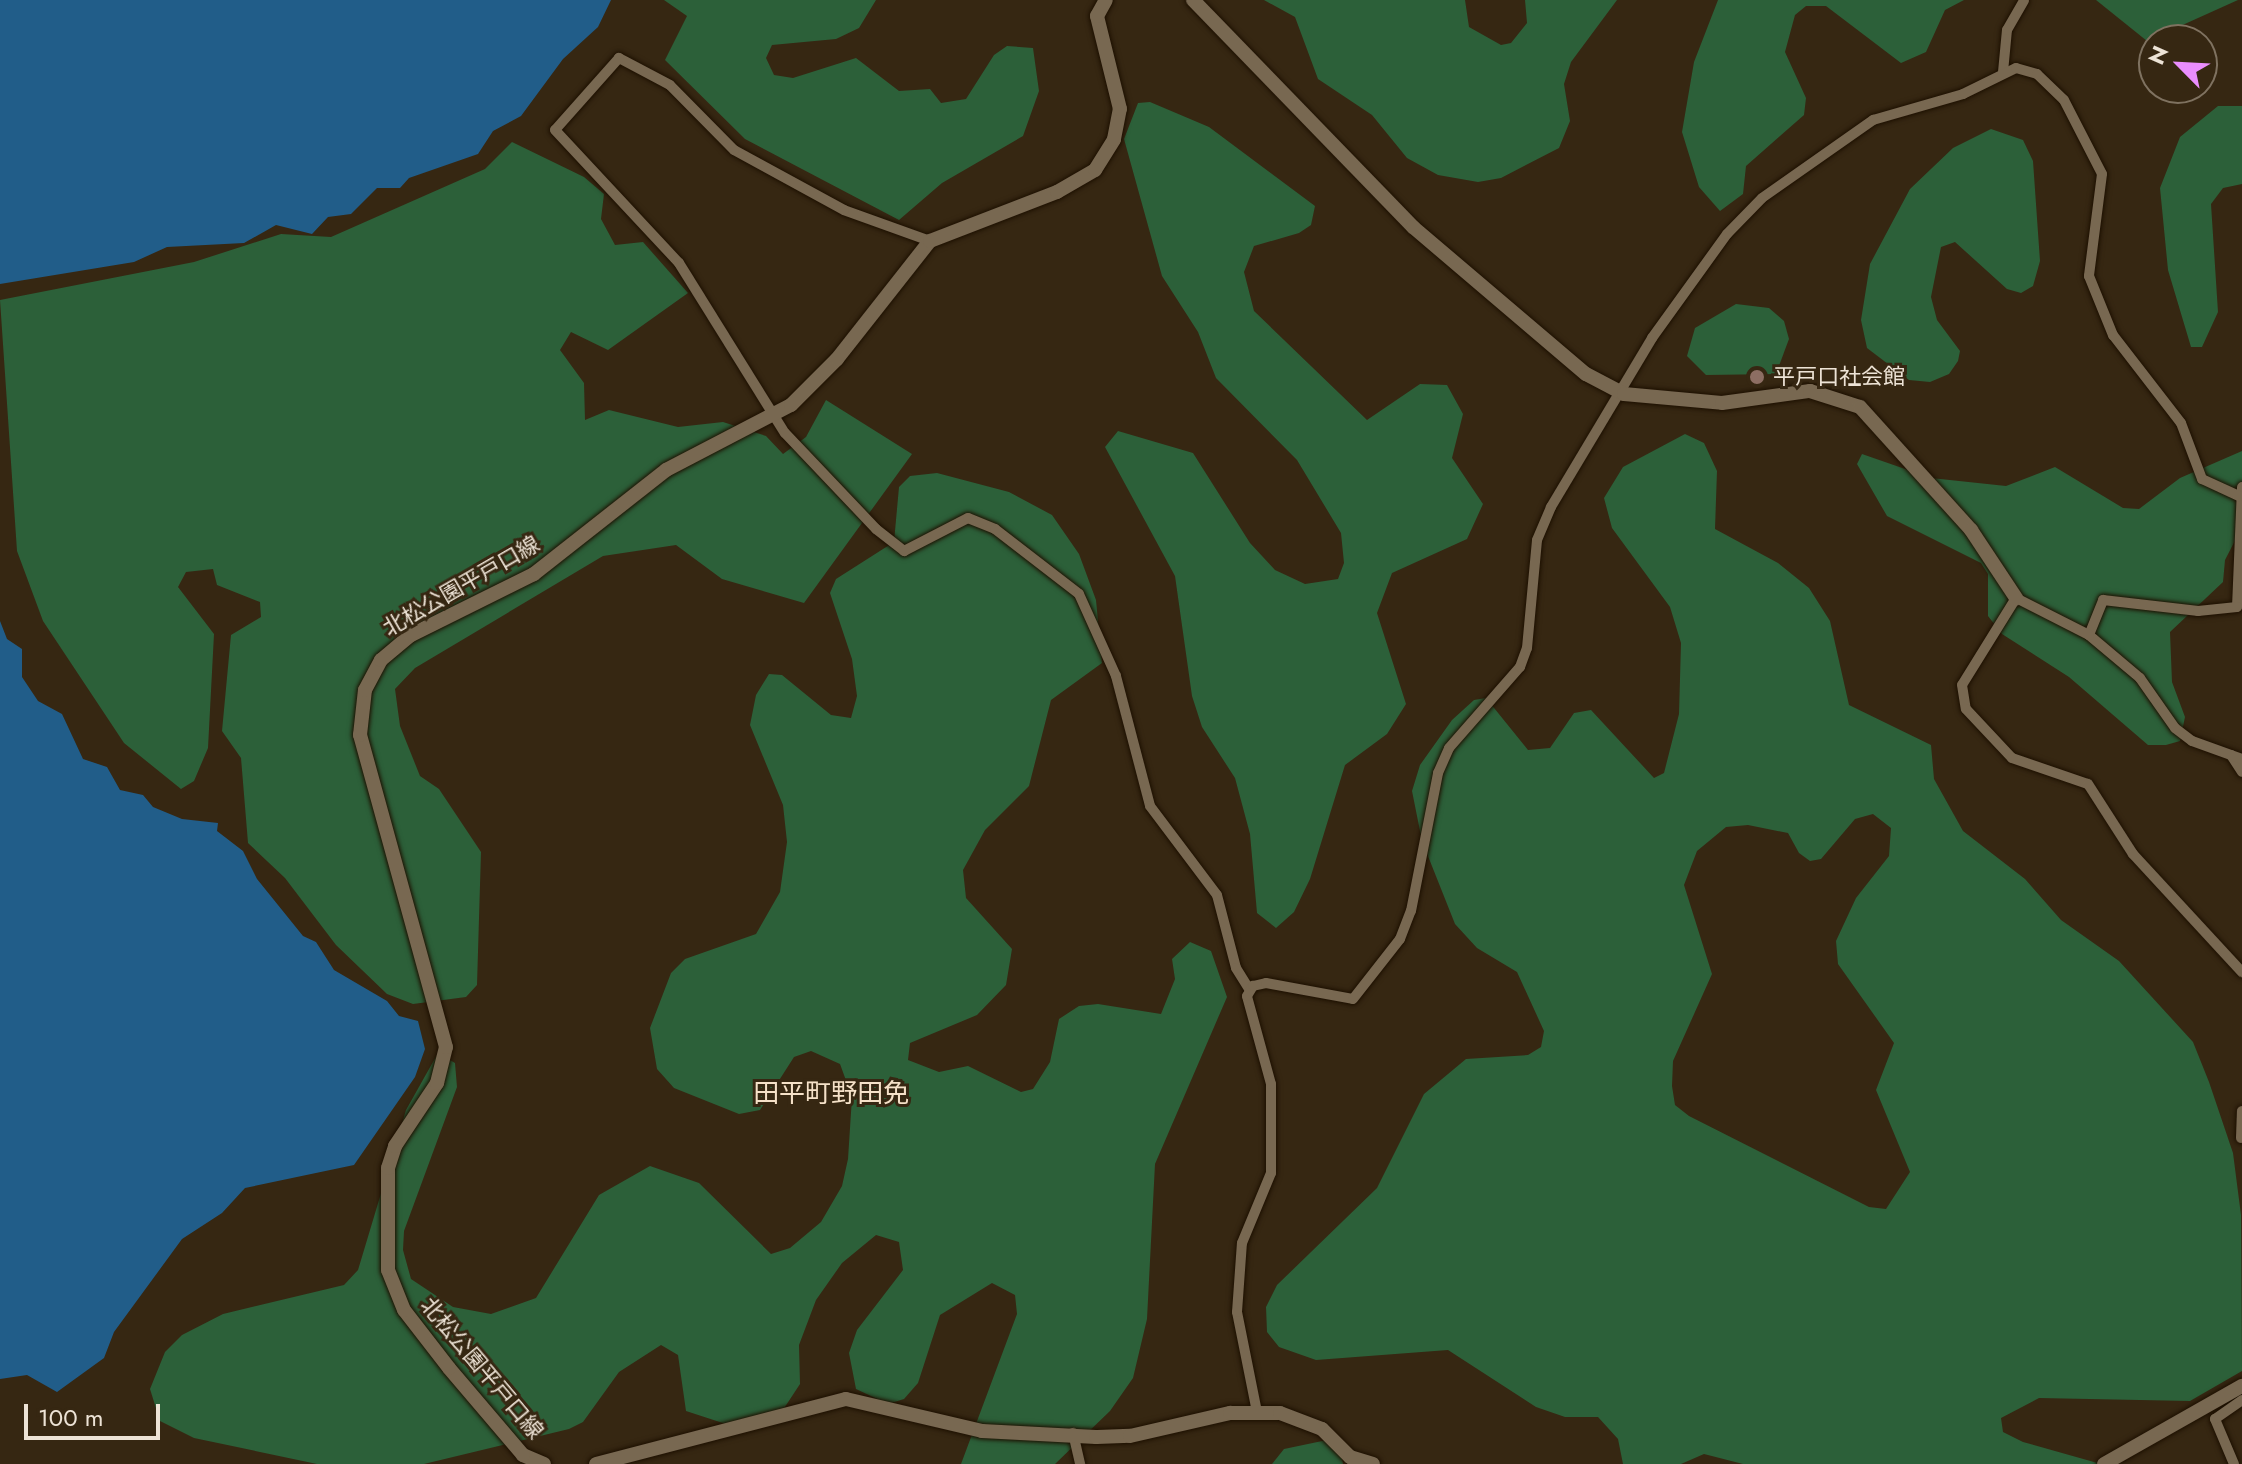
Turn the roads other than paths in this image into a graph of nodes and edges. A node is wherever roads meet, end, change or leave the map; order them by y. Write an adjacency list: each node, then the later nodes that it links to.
1 (1106, 0): 5 (main road, 北松公園平戸口線)
2 (1193, 0): 6 (main road)
3 (2024, 0): 4 (street)
4 (2003, 72): 6 (street); 8 (street)
5 (930, 241): 7 (main road, 北松公園平戸口線); 7 (street)
6 (1624, 394): 9 (main road); 15 (street)
7 (774, 415): 15 (street); 23 (main road, 北松公園平戸口線)
8 (2241, 490): 10 (street)
9 (2016, 598): 11 (street); 14 (street)
10 (2240, 609): 11 (street)
11 (2089, 635): 12 (street)
12 (2237, 757): 13 (street)
13 (2242, 772)
14 (2242, 972)
15 (1250, 990): 20 (street)
16 (2242, 1111): 17 (street)
17 (2241, 1138)
18 (2242, 1386): 27 (main road)
19 (2242, 1400): 22 (street)
20 (1257, 1412): 21 (main road); 26 (main road)
21 (1073, 1433): 24 (main road); 25 (street)
22 (2237, 1462)
23 (544, 1464)
24 (596, 1464)
25 (1080, 1464)
26 (1373, 1464)
27 (2104, 1464)

